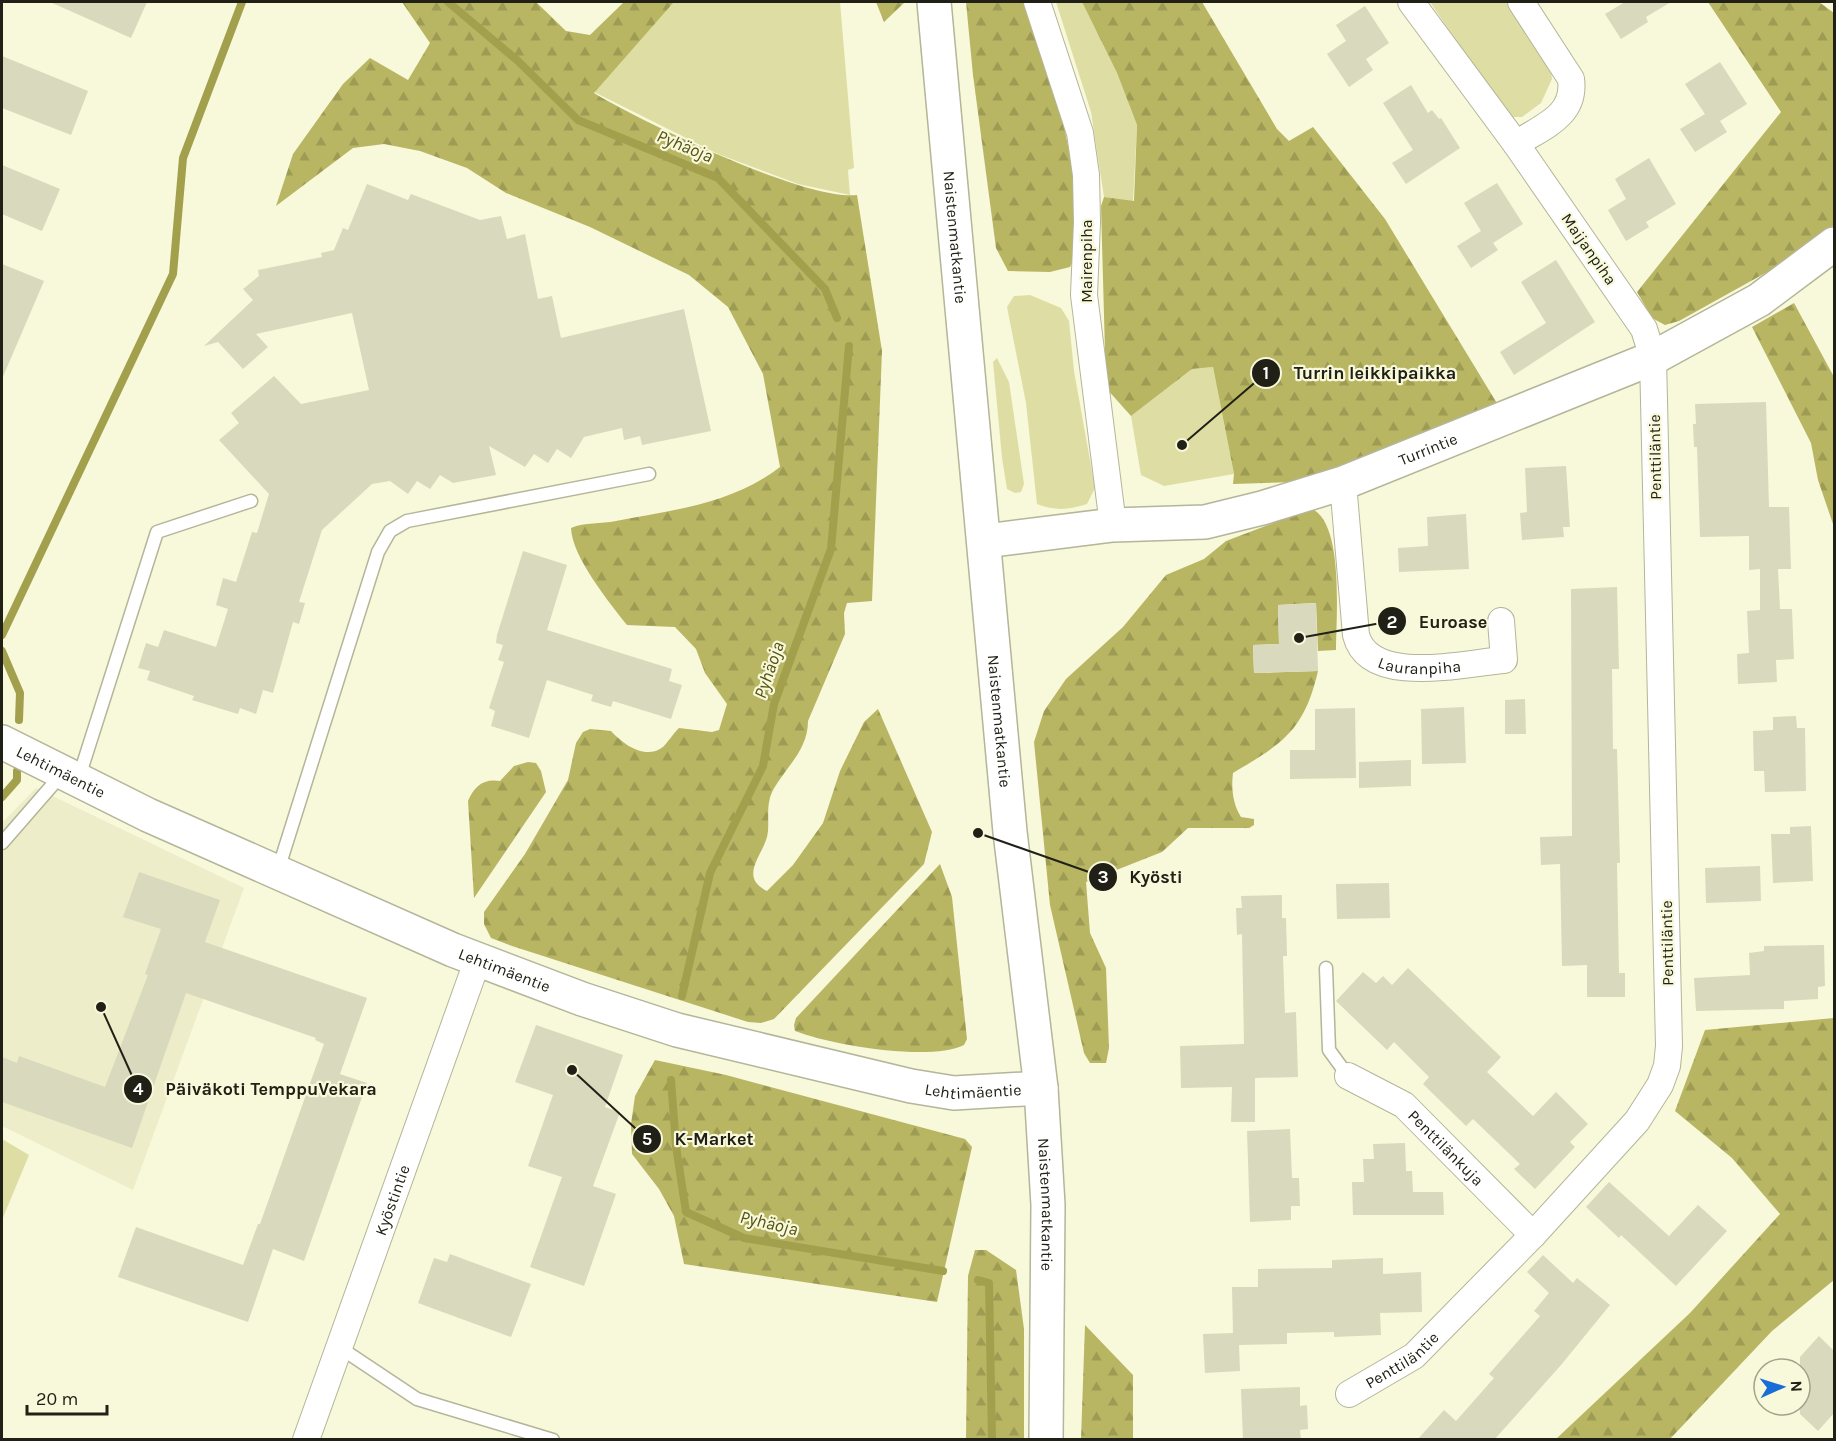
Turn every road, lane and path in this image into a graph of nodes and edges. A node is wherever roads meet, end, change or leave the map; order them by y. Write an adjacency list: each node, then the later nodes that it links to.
1 (934, 2): 12 (street, Naistenmatkantie)
2 (1037, 2): 11 (street, Mairenpiha)
3 (1412, 2): 5 (street, Maijanpiha)
4 (1521, 2): 5 (street)
5 (1516, 144): 7 (street, Maijanpiha)
6 (1834, 244): 7 (street, Turrintie)
7 (1653, 358): 9 (street, Turrintie); 22 (street, Penttiläntie)
8 (649, 474): 17 (lane)
9 (1343, 483): 11 (street, Turrintie); 13 (street, Lauranpiha)
10 (251, 501): 15 (lane)
11 (1113, 525): 12 (street, Turrintie)
12 (985, 541): 21 (street, Naistenmatkantie)
13 (1501, 621)
14 (2, 742): 15 (street, Lehtimäentie)
15 (70, 778): 16 (lane); 17 (street, Lehtimäentie)
16 (2, 843)
17 (277, 871): 18 (street, Lehtimäentie)
18 (478, 959): 21 (street, Lehtimäentie); 23 (street, Kyöstintie)
19 (1326, 968): 20 (lane)
20 (1348, 1076): 22 (street, Penttilänkuja)
21 (1041, 1088): 27 (street, Naistenmatkantie)
22 (1533, 1235): 24 (street, Penttiläntie)
23 (339, 1347): 25 (street, Kyöstintie); 26 (lane)
24 (1349, 1394)
25 (306, 1440)
26 (553, 1440)
27 (1046, 1440)

